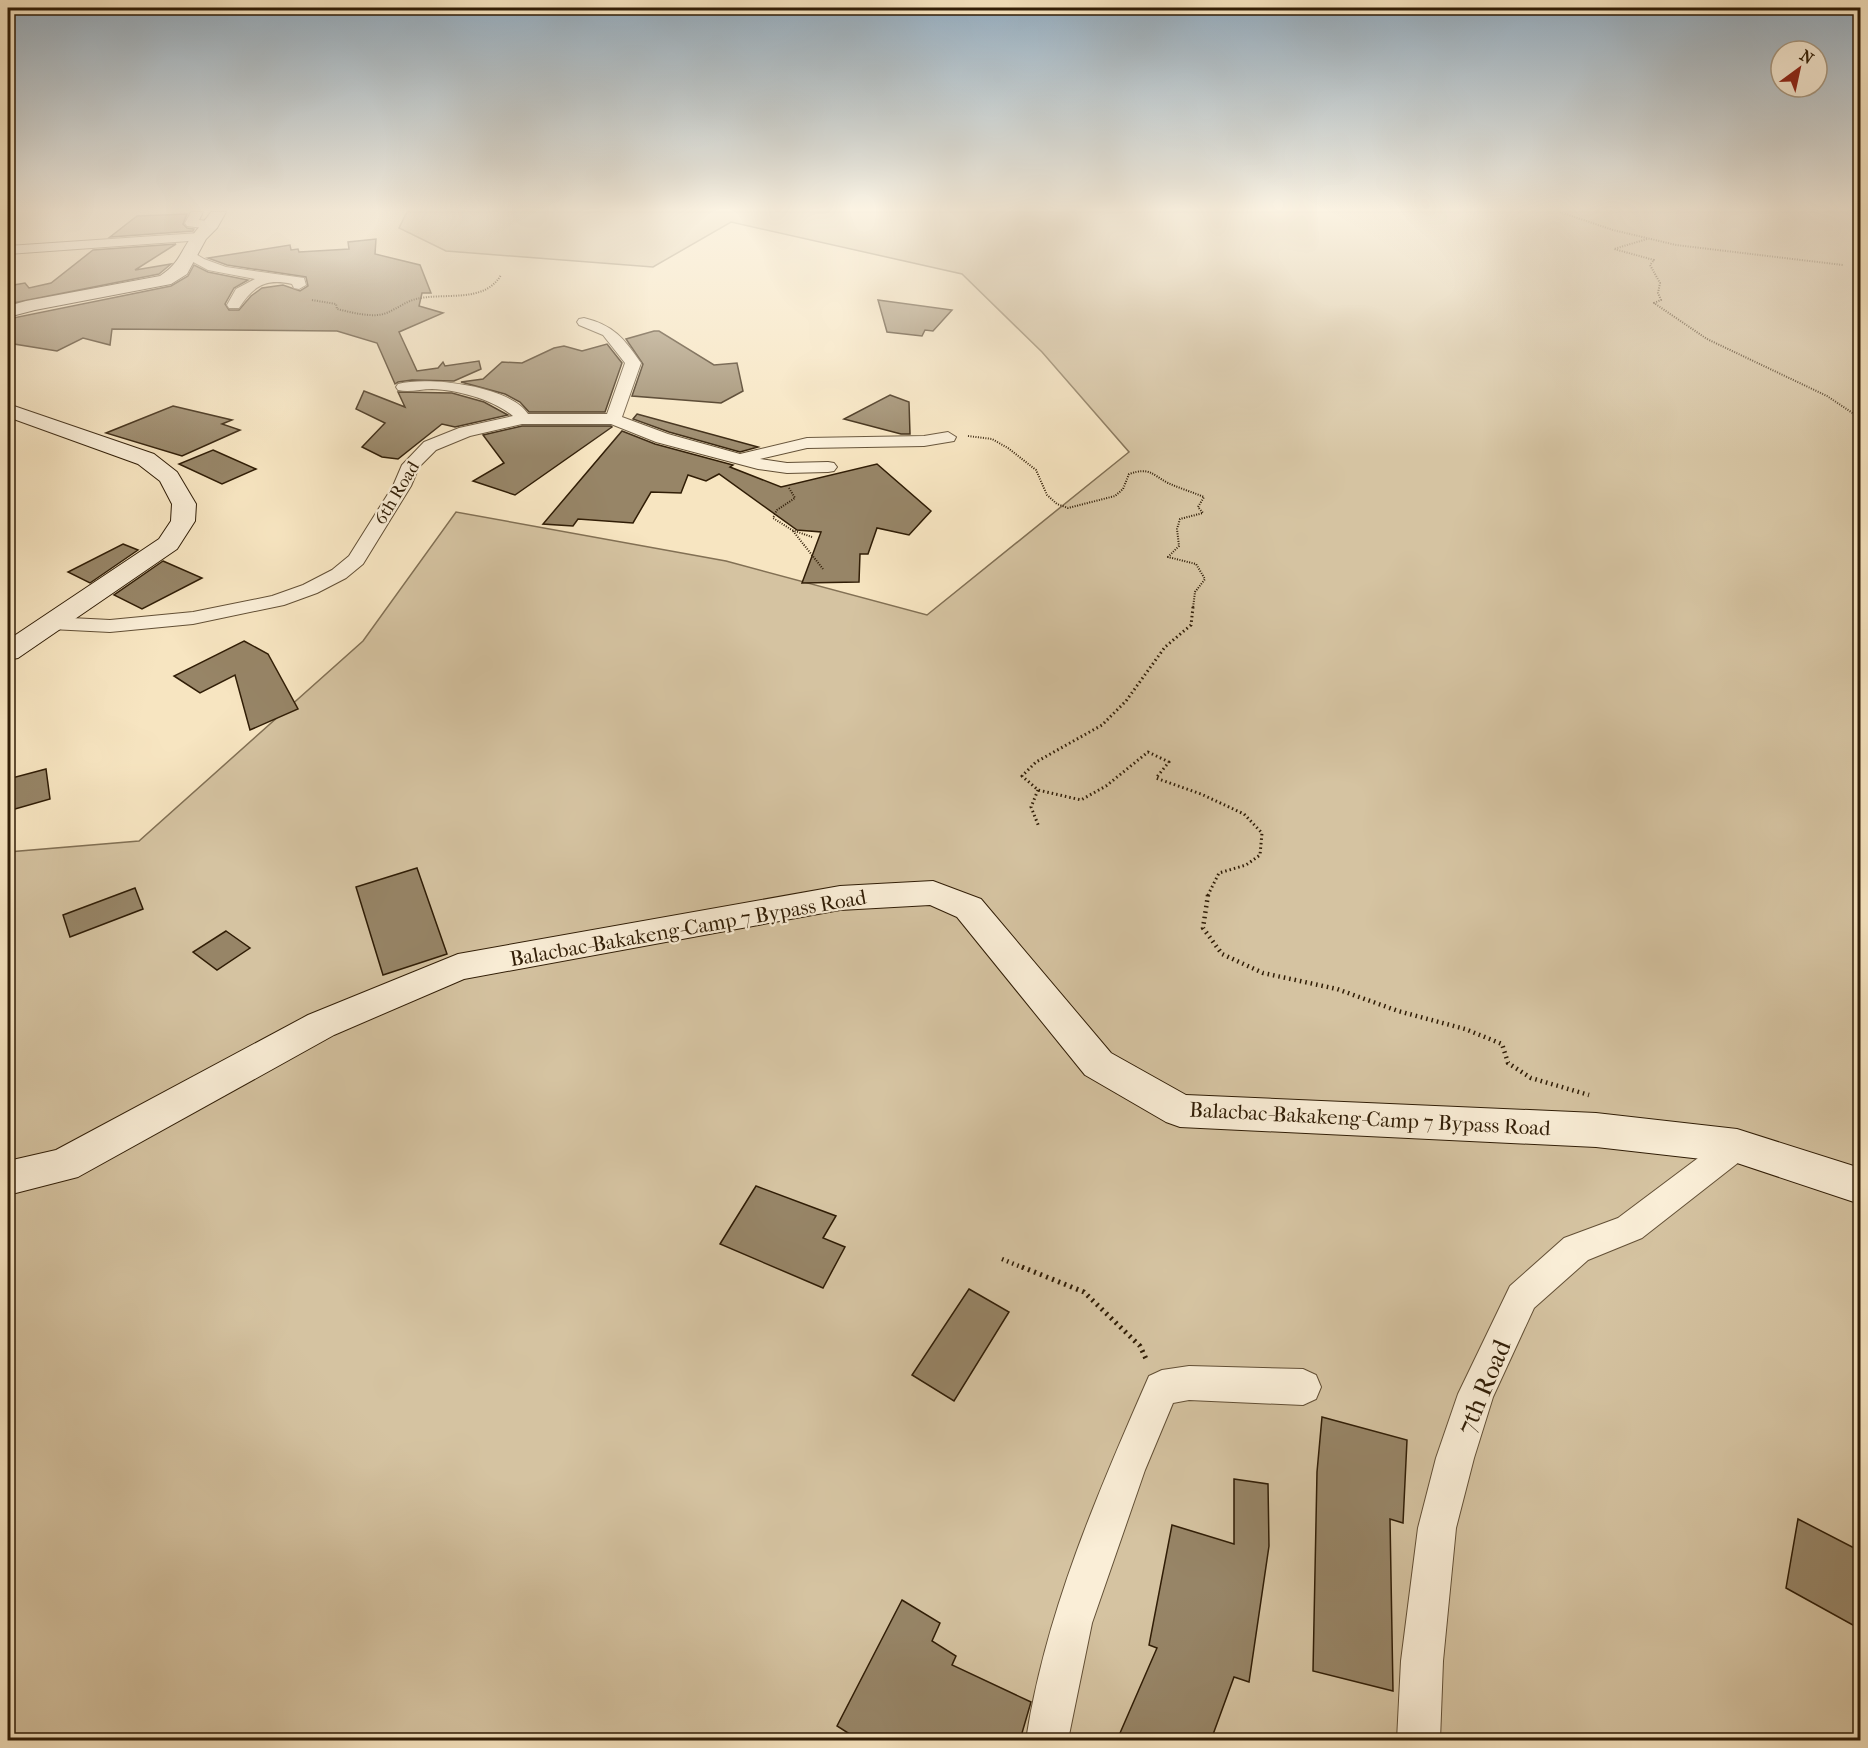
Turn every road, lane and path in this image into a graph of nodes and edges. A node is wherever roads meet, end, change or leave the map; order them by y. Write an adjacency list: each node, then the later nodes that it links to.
1 (93, 294): 7 (main road)
2 (240, 294): 6 (street)
3 (290, 294): 4 (path)
4 (473, 294)
5 (1658, 294): 11 (path)
6 (234, 304)
7 (8, 312)
8 (584, 322): 13 (street)
9 (404, 387): 15 (street)
10 (8, 410): 22 (main road)
11 (1853, 411): 12 (path); 14 (path)
12 (1860, 413)
13 (613, 418): 15 (street, 6th Road); 17 (street, 6th Road)
14 (1860, 418)
15 (522, 419): 22 (street, 6th Road)
16 (948, 437): 17 (street); 24 (path)
17 (750, 461): 18 (street, 6th Road); 19 (path)
18 (828, 467)
19 (792, 530): 20 (path); 21 (path)
20 (812, 537)
21 (823, 569)
22 (51, 623): 23 (main road)
23 (8, 652)
24 (1038, 790): 25 (path); 26 (path)
25 (1039, 827)
26 (1593, 1097)
27 (1737, 1146): 28 (main road, Balacbac-Bakakeng-Camp 7 Bypass Road); 29 (main road, Balacbac-Bakakeng-Camp 7 Bypass Road); 34 (street, 7th Road)
28 (8, 1178)
29 (1860, 1186)
30 (1002, 1259): 32 (path)
31 (1303, 1387): 32 (street)
32 (1162, 1388): 33 (street)
33 (1047, 1740)
34 (1418, 1740)

